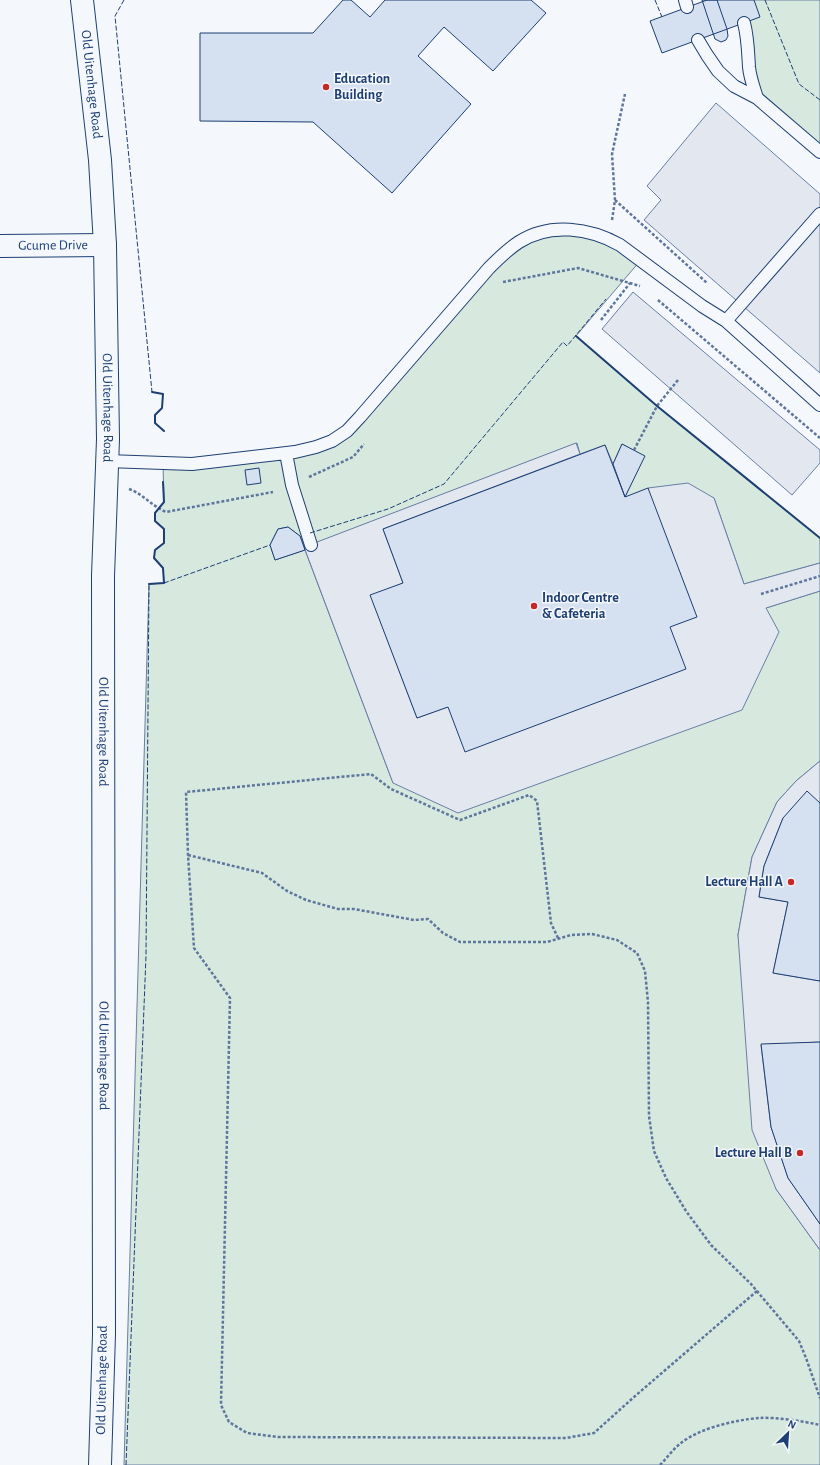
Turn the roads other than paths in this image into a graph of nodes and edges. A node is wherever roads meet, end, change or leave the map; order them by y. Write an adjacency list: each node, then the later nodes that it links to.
1 (82, 0): 7 (street, Old Uitenhage Road)
2 (744, 23): 4 (lane)
3 (698, 40): 4 (lane)
4 (757, 98): 5 (lane)
5 (820, 152)
6 (820, 214): 9 (lane)
7 (105, 245): 8 (street, Gcume Drive); 12 (street, Old Uitenhage Road)
8 (0, 246)
9 (726, 321): 10 (lane); 11 (lane)
10 (820, 405)
11 (286, 453): 12 (lane); 13 (lane)
12 (106, 472): 14 (street, Old Uitenhage Road)
13 (311, 545)
14 (100, 1465)

